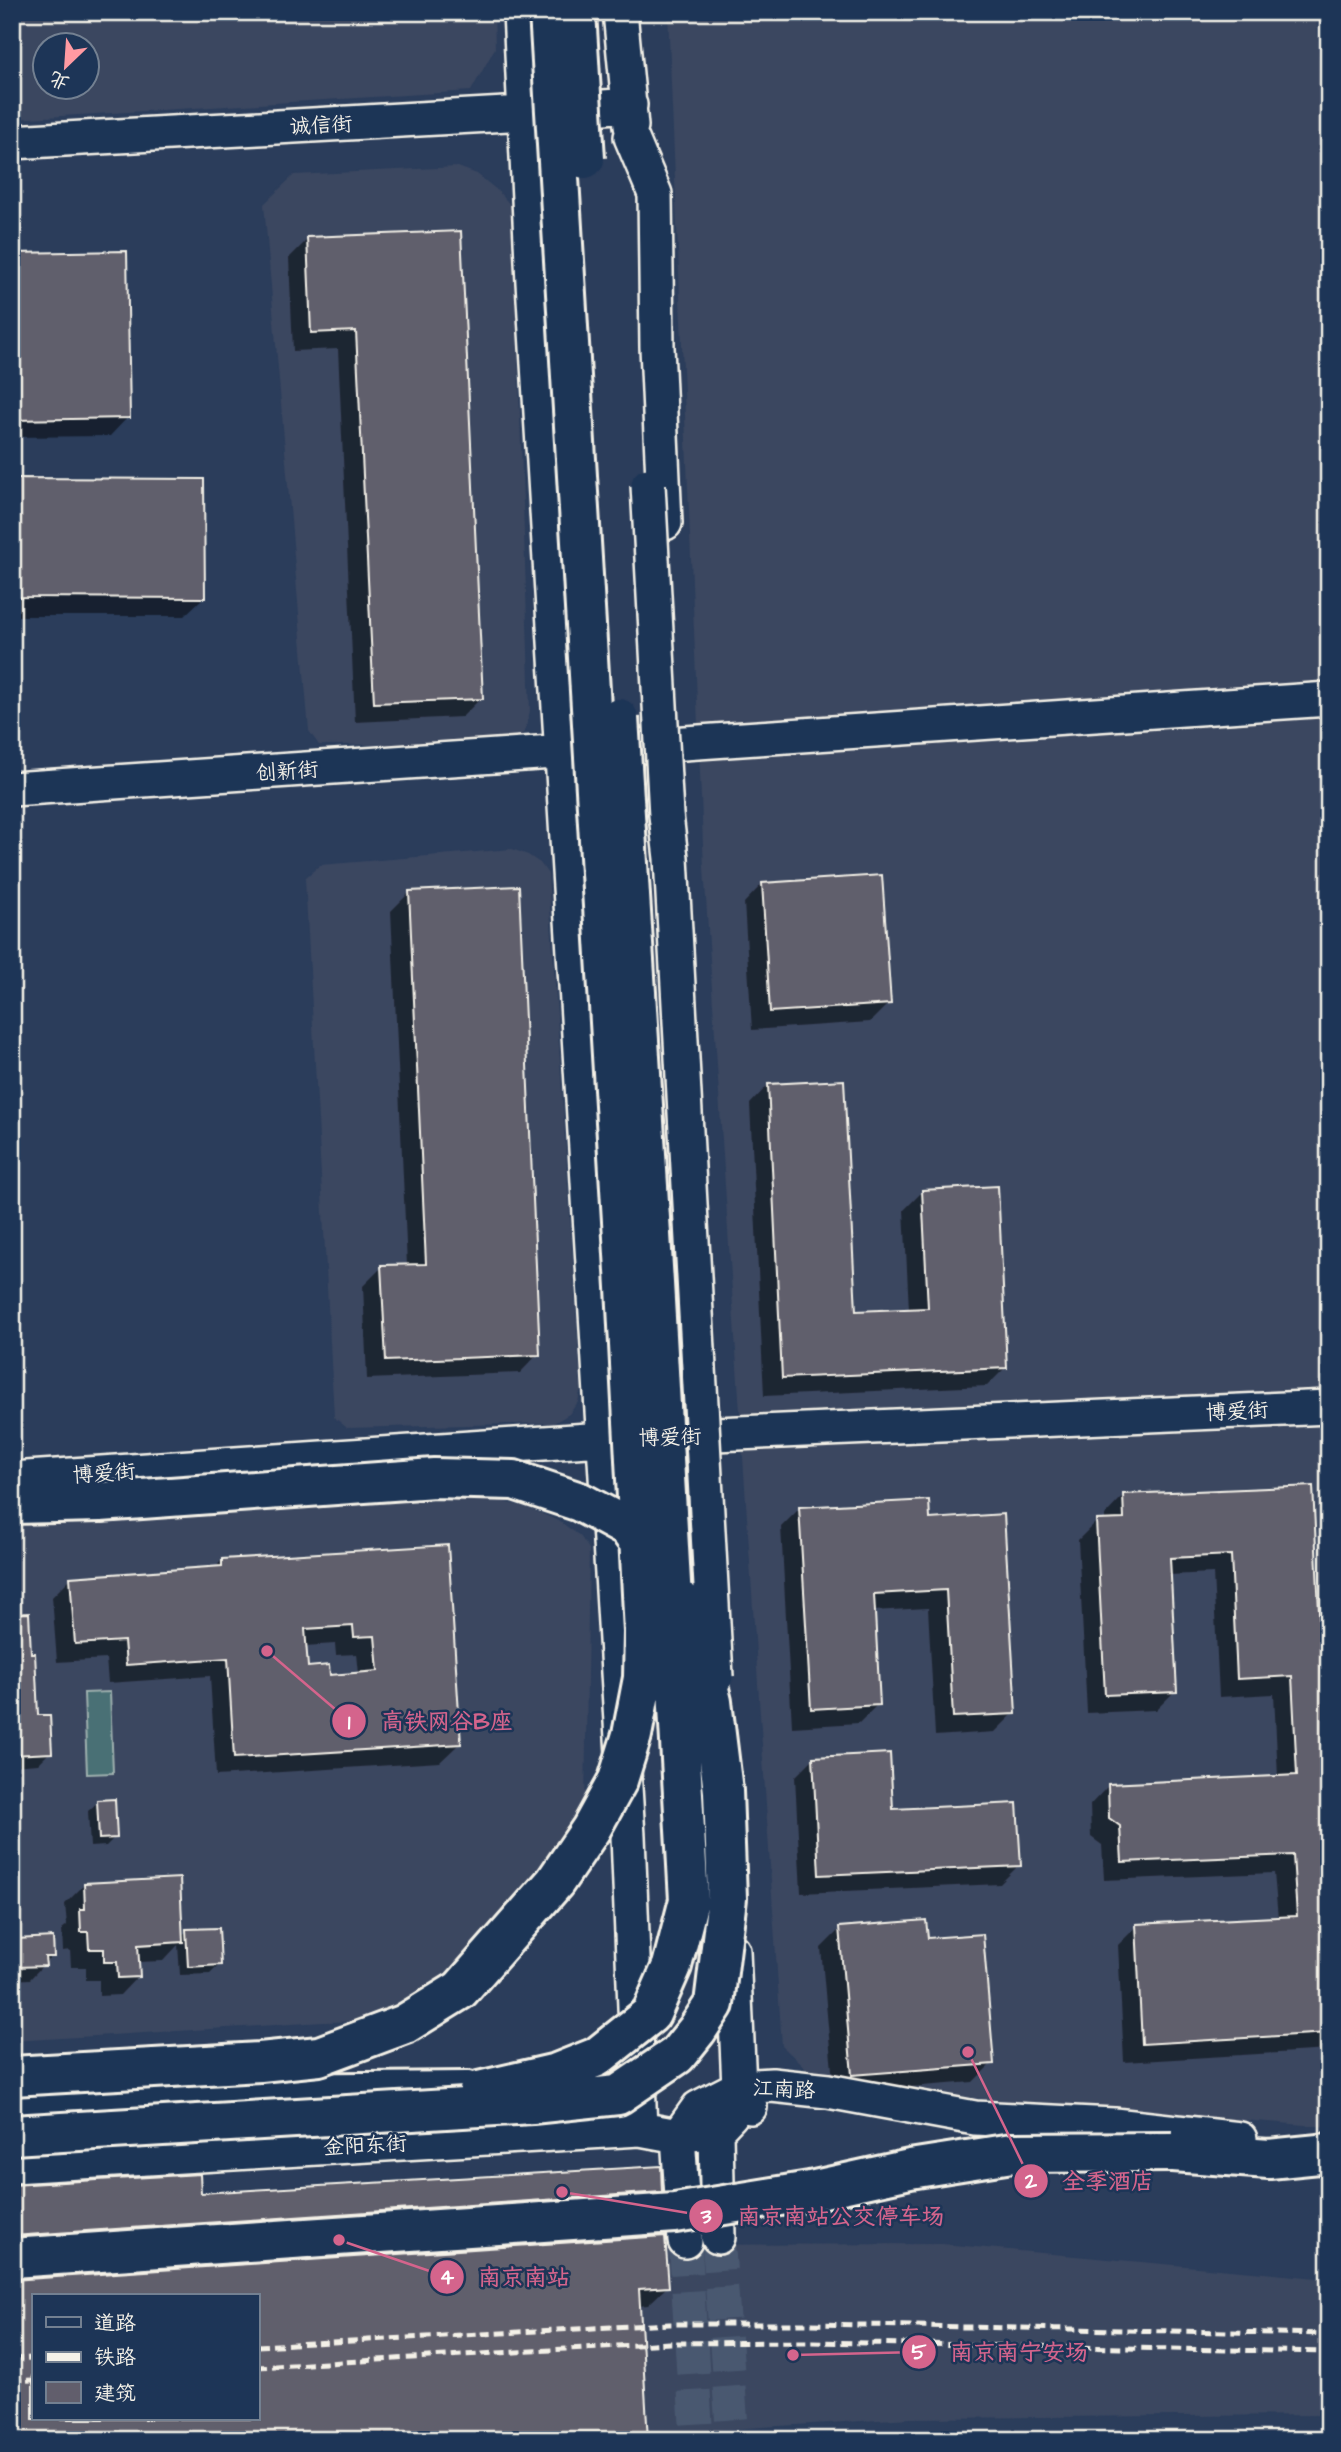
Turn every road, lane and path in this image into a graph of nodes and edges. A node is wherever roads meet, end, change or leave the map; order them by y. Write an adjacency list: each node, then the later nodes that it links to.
1 (520, 12): 5 (street)
2 (549, 12): 18 (main road, bridge)
3 (576, 12): 20 (main road, bridge)
4 (620, 12): 6 (street)
5 (525, 113): 6 (street, 诚信街); 7 (street, 诚信街); 10 (street)
6 (631, 121): 9 (street); 17 (street, bridge)
7 (12, 142)
8 (1329, 699): 9 (street, 创新街)
9 (675, 744): 10 (street, 创新街); 13 (street)
10 (561, 752): 11 (street, 创新街); 14 (street)
11 (12, 789)
12 (1329, 1407): 13 (street, 博爱街)
13 (709, 1435): 14 (street, 博爱街); 19 (street)
14 (603, 1440): 15 (street, 博爱街); 21 (street)
15 (12, 1479)
16 (12, 1504): 17 (main road, 博爱街, bridge)
17 (723, 1791): 23 (main road, 博爱街, bridge)
18 (12, 2076)
19 (745, 2097): 22 (street, 江南路); 24 (street, 江南路); 25 (street, 江南路)
20 (12, 2109)
21 (640, 2129): 24 (street, 金阳东街); 26 (street, 金阳东街)
22 (716, 2131): 24 (street, 金阳东街); 27 (street)
23 (12, 2134)
24 (678, 2136): 28 (street)
25 (1329, 2152): 29 (main road, bridge)
26 (12, 2166)
27 (718, 2237)
28 (685, 2241)
29 (12, 2258)

